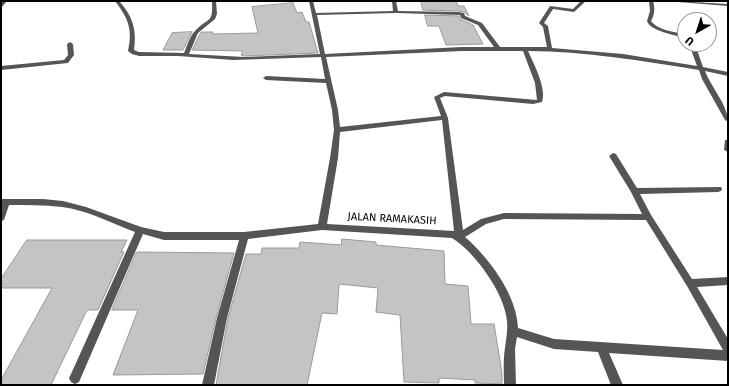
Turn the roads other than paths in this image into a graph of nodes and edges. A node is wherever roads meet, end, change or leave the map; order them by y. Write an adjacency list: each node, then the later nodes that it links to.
1 (5, 1): 10 (street)
2 (117, 1): 19 (street)
3 (214, 1): 19 (street)
4 (311, 1): 12 (street)
5 (394, 1): 11 (street)
6 (584, 1): 17 (street)
7 (651, 1): 13 (street)
8 (678, 1): 9 (street)
9 (724, 4)
10 (1, 7)
11 (396, 12): 12 (street); 15 (street)
12 (314, 14): 20 (street)
13 (677, 34)
14 (70, 44): 21 (street)
15 (498, 49): 16 (street); 20 (street)
16 (525, 49): 17 (street); 26 (street)
17 (550, 49): 22 (street)
18 (695, 52): 22 (street)
19 (186, 54): 20 (street)
20 (324, 56): 25 (street)
21 (1, 68)
22 (700, 68): 23 (street); 27 (street)
23 (728, 74)
24 (266, 78): 25 (street)
25 (329, 81): 28 (street)
26 (445, 118): 28 (street); 40 (street)
27 (728, 120)
28 (337, 130): 37 (street)
29 (728, 142): 30 (street)
30 (728, 150)
31 (613, 156): 33 (street)
32 (718, 189): 33 (street)
33 (635, 191): 35 (street)
34 (4, 202): 36 (street); 38 (street, JALAN RAMAKASIH)
35 (648, 217): 40 (street); 42 (street)
36 (1, 218)
37 (322, 227): 39 (street, JALAN RAMAKASIH); 40 (street, JALAN RAMAKASIH)
38 (140, 230): 39 (street, JALAN RAMAKASIH); 47 (street)
39 (244, 236): 48 (street)
40 (459, 237): 43 (street)
41 (728, 281): 42 (street)
42 (690, 283): 45 (street)
43 (513, 331): 44 (street); 49 (street)
44 (602, 349): 46 (street); 50 (street)
45 (728, 349)
46 (728, 356)
47 (75, 378)
48 (208, 385)
49 (510, 385)
50 (617, 385)

